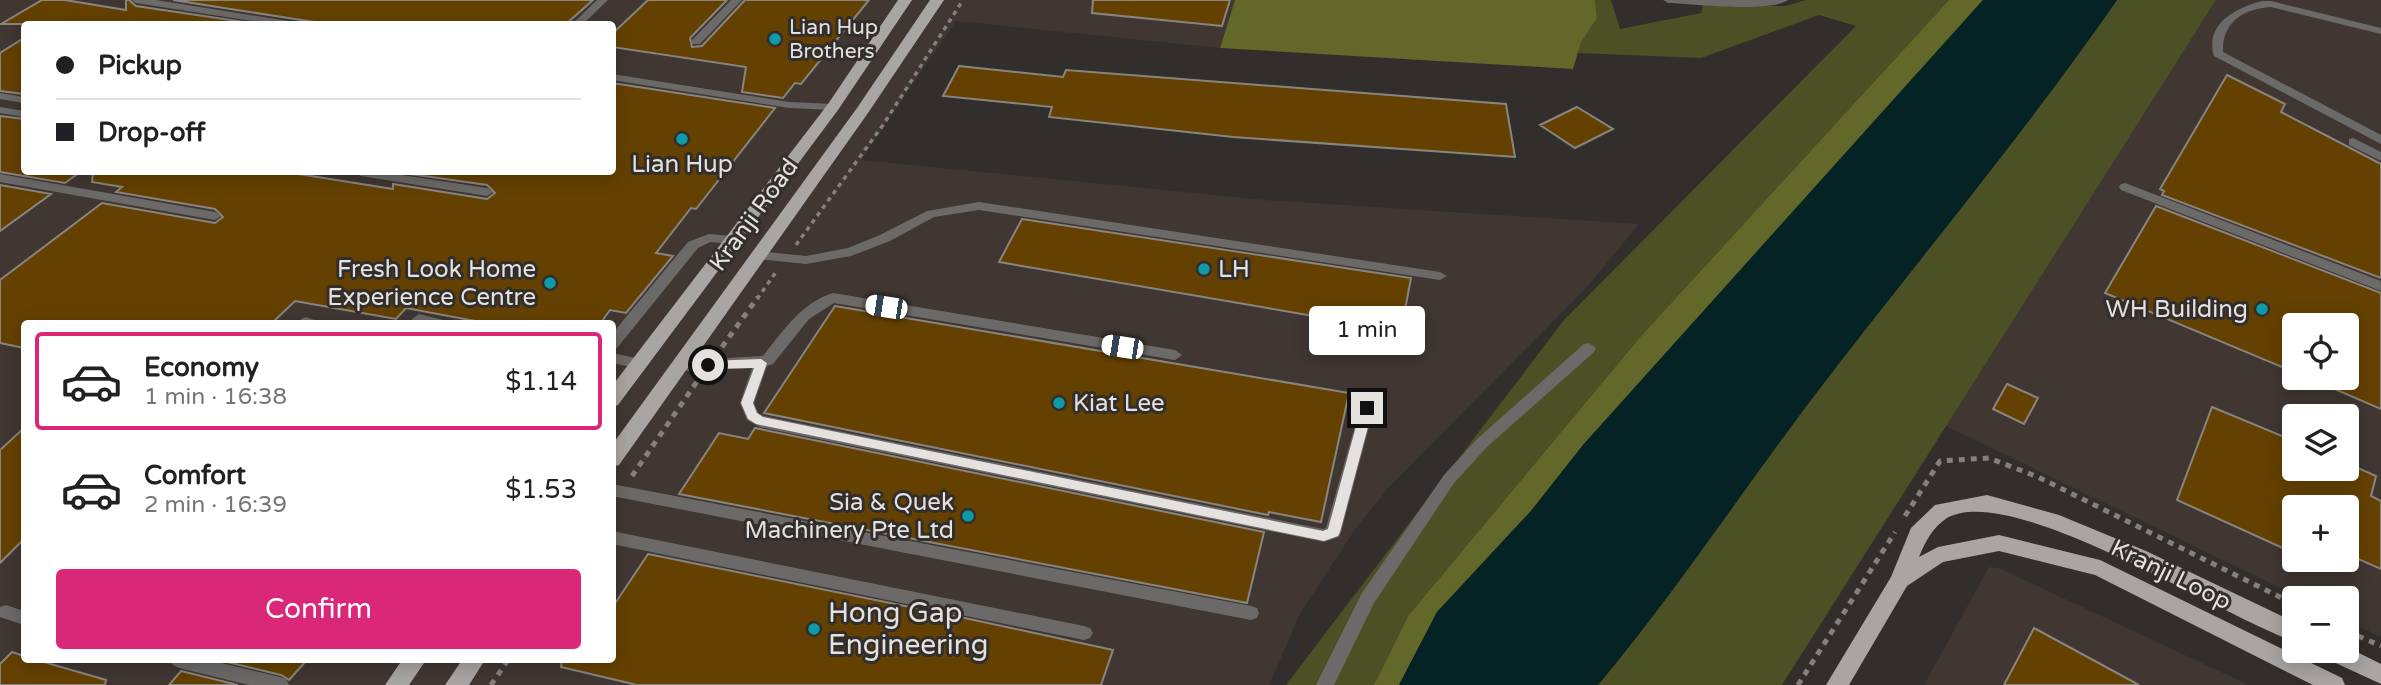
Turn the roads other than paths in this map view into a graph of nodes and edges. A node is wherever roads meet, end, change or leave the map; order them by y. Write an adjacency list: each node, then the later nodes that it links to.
1 (136, 0): 8 (lane)
2 (603, 0): 9 (lane)
3 (737, 0): 11 (lane)
4 (905, 0): 16 (main road, Kranji Road)
5 (937, 0): 29 (main road, Kranji Road)
6 (1668, 0): 7 (lane)
7 (1783, 0)
8 (269, 21)
9 (581, 21)
10 (2381, 31): 20 (lane)
11 (696, 42)
12 (616, 78): 15 (lane)
13 (0, 96): 14 (lane)
14 (21, 100)
15 (789, 105): 16 (lane); 19 (lane)
16 (833, 107): 19 (main road, Kranji Road)
17 (0, 110): 18 (lane)
18 (21, 114)
19 (822, 121): 28 (main road, Kranji Road)
20 (2380, 138)
21 (2353, 142): 22 (lane)
22 (2381, 157)
23 (380, 175): 26 (lane)
24 (0, 178): 27 (lane)
25 (2125, 187): 31 (lane)
26 (487, 192)
27 (215, 216)
28 (733, 240): 34 (lane); 39 (main road, Kranji Road)
29 (758, 255): 30 (lane); 40 (main road, Kranji Road)
30 (1440, 276)
31 (2381, 286)
32 (419, 319): 33 (lane)
33 (424, 320)
34 (616, 339)
35 (1589, 348): 61 (lane)
36 (1175, 355): 38 (lane)
37 (616, 359): 39 (lane)
38 (761, 363): 40 (lane); 42 (lane)
39 (640, 364): 41 (main road, Kranji Road)
40 (678, 366): 43 (main road, Kranji Road)
41 (616, 392)
42 (1367, 408)
43 (616, 454)
44 (616, 491): 48 (lane)
45 (616, 538): 51 (lane)
46 (1900, 580): 50 (main road, Kranji Loop); 56 (main road, Kranji Loop); 62 (main road, Kranji Loop)
47 (6, 612): 49 (lane)
48 (1251, 613)
49 (21, 617)
50 (2282, 626)
51 (1084, 632)
52 (191, 663): 58 (lane)
53 (413, 663): 59 (main road)
54 (472, 663): 60 (main road)
55 (2358, 663): 57 (main road)
56 (2300, 668): 63 (main road); 64 (main road, Kranji Loop)
57 (2381, 674)
58 (280, 685)
59 (396, 685)
60 (456, 685)
61 (1325, 685)
62 (1837, 685)
63 (2320, 685)
64 (2334, 685)

